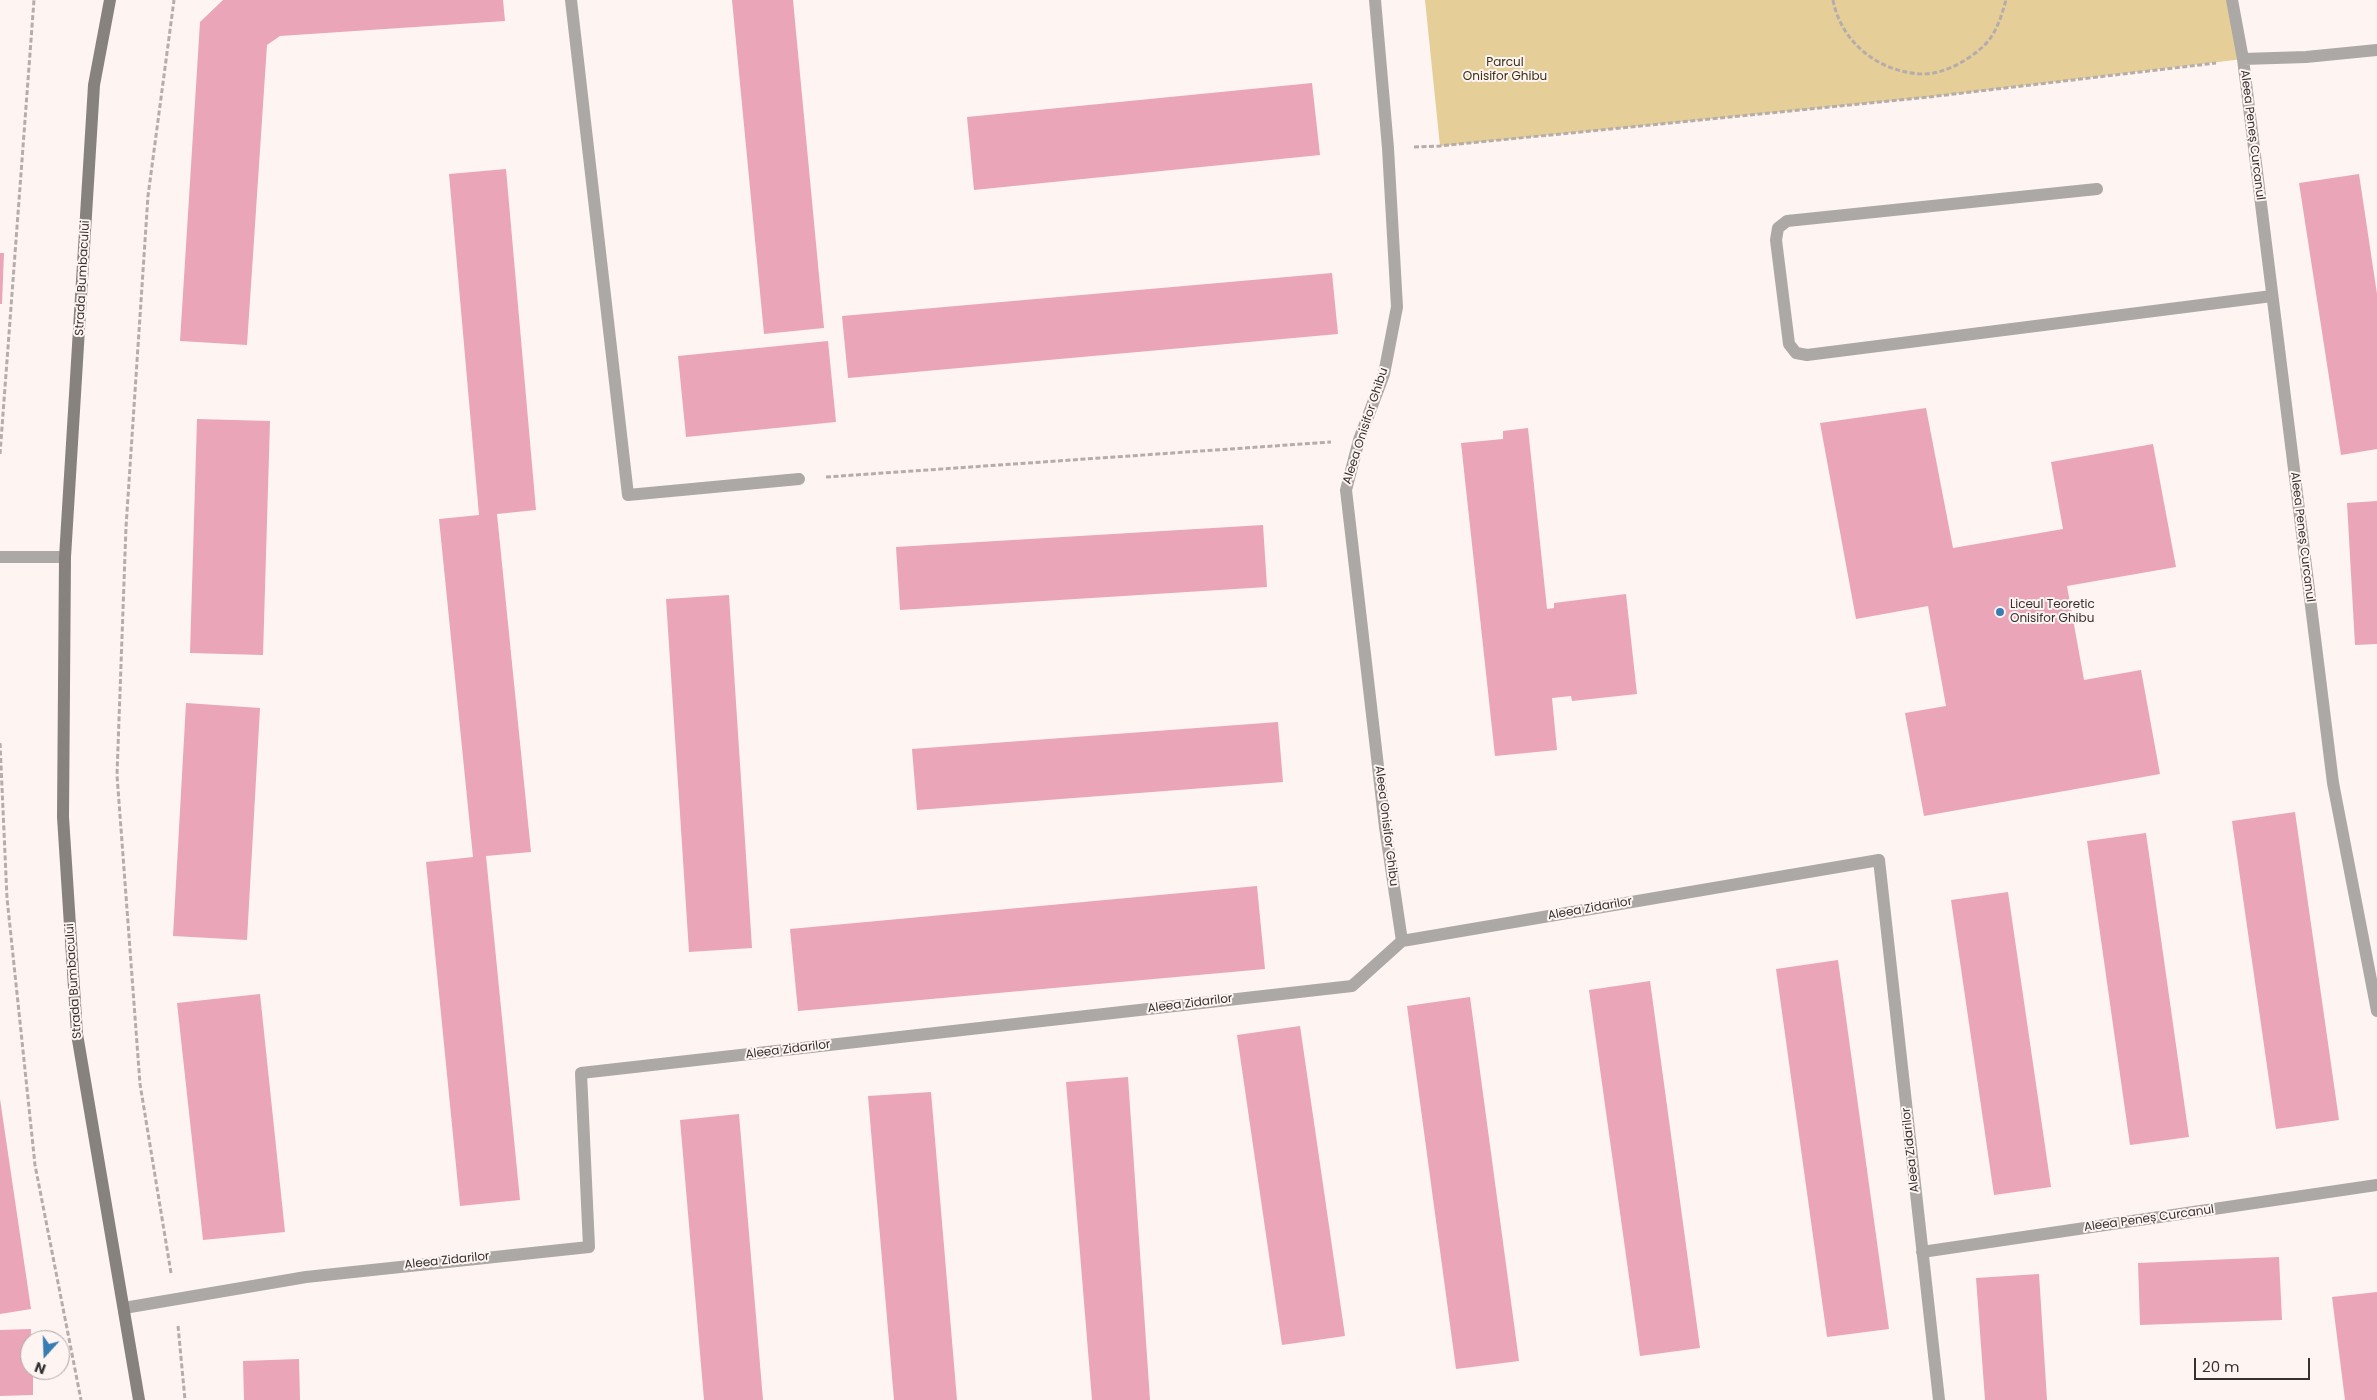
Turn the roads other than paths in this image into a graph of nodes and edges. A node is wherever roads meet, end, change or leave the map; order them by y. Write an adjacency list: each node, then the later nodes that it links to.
1 (110, 0): 10 (main road, Strada Bumbacului)
2 (571, 0): 9 (street)
3 (1375, 0): 12 (street, Aleea Onisifor Ghibu)
4 (2232, 0): 6 (street, Aleea Peneș Curcanul)
5 (2377, 50): 6 (street, Aleea Peneș Curcanul)
6 (2243, 60): 8 (street, Aleea Peneș Curcanul)
7 (2097, 189): 8 (street)
8 (2272, 296): 13 (street, Aleea Peneș Curcanul)
9 (800, 479)
10 (66, 557): 11 (street); 16 (main road, Strada Bumbacului)
11 (0, 558)
12 (1402, 941): 15 (street, Aleea Zidarilor); 16 (street, Aleea Zidarilor)
13 (2377, 1011)
14 (2377, 1185): 15 (street, Aleea Peneș Curcanul)
15 (1922, 1252): 18 (street, Aleea Zidarilor)
16 (124, 1308): 17 (main road, Strada Bumbacului)
17 (139, 1400)
18 (1939, 1400)

